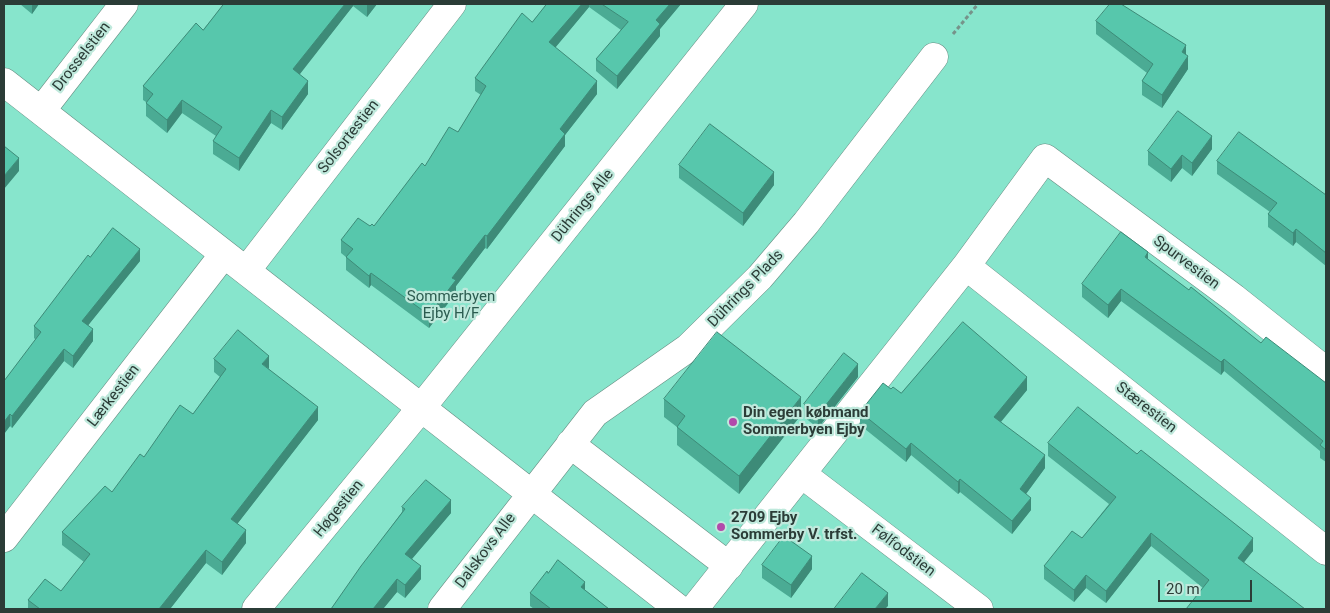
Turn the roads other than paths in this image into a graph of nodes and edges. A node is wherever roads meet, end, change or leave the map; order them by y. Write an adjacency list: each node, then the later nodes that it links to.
1 (124, 4): 6 (lane, Drosselstien)
2 (452, 4): 9 (lane, Solsortestien)
3 (744, 4): 11 (lane, Dührings Alle)
4 (934, 58): 12 (lane, Dührings Plads)
5 (4, 82): 6 (lane)
6 (41, 111): 7 (lane)
7 (224, 254): 9 (lane); 15 (lane, Lærkestien)
8 (966, 266): 10 (lane, Spurvestien); 13 (lane); 16 (lane, Stærestien)
9 (246, 271): 11 (lane)
10 (1326, 370)
11 (421, 408): 14 (lane); 18 (lane, Høgestien)
12 (570, 444): 14 (lane, Dührings Plads); 17 (lane)
13 (803, 475): 17 (lane); 22 (lane, Følfodstien)
14 (531, 493): 19 (lane, Dalskovs Alle); 20 (lane)
15 (4, 538)
16 (1326, 551)
17 (729, 566): 21 (lane)
18 (256, 609)
19 (442, 609)
20 (680, 609)
21 (694, 609)
22 (979, 609)

